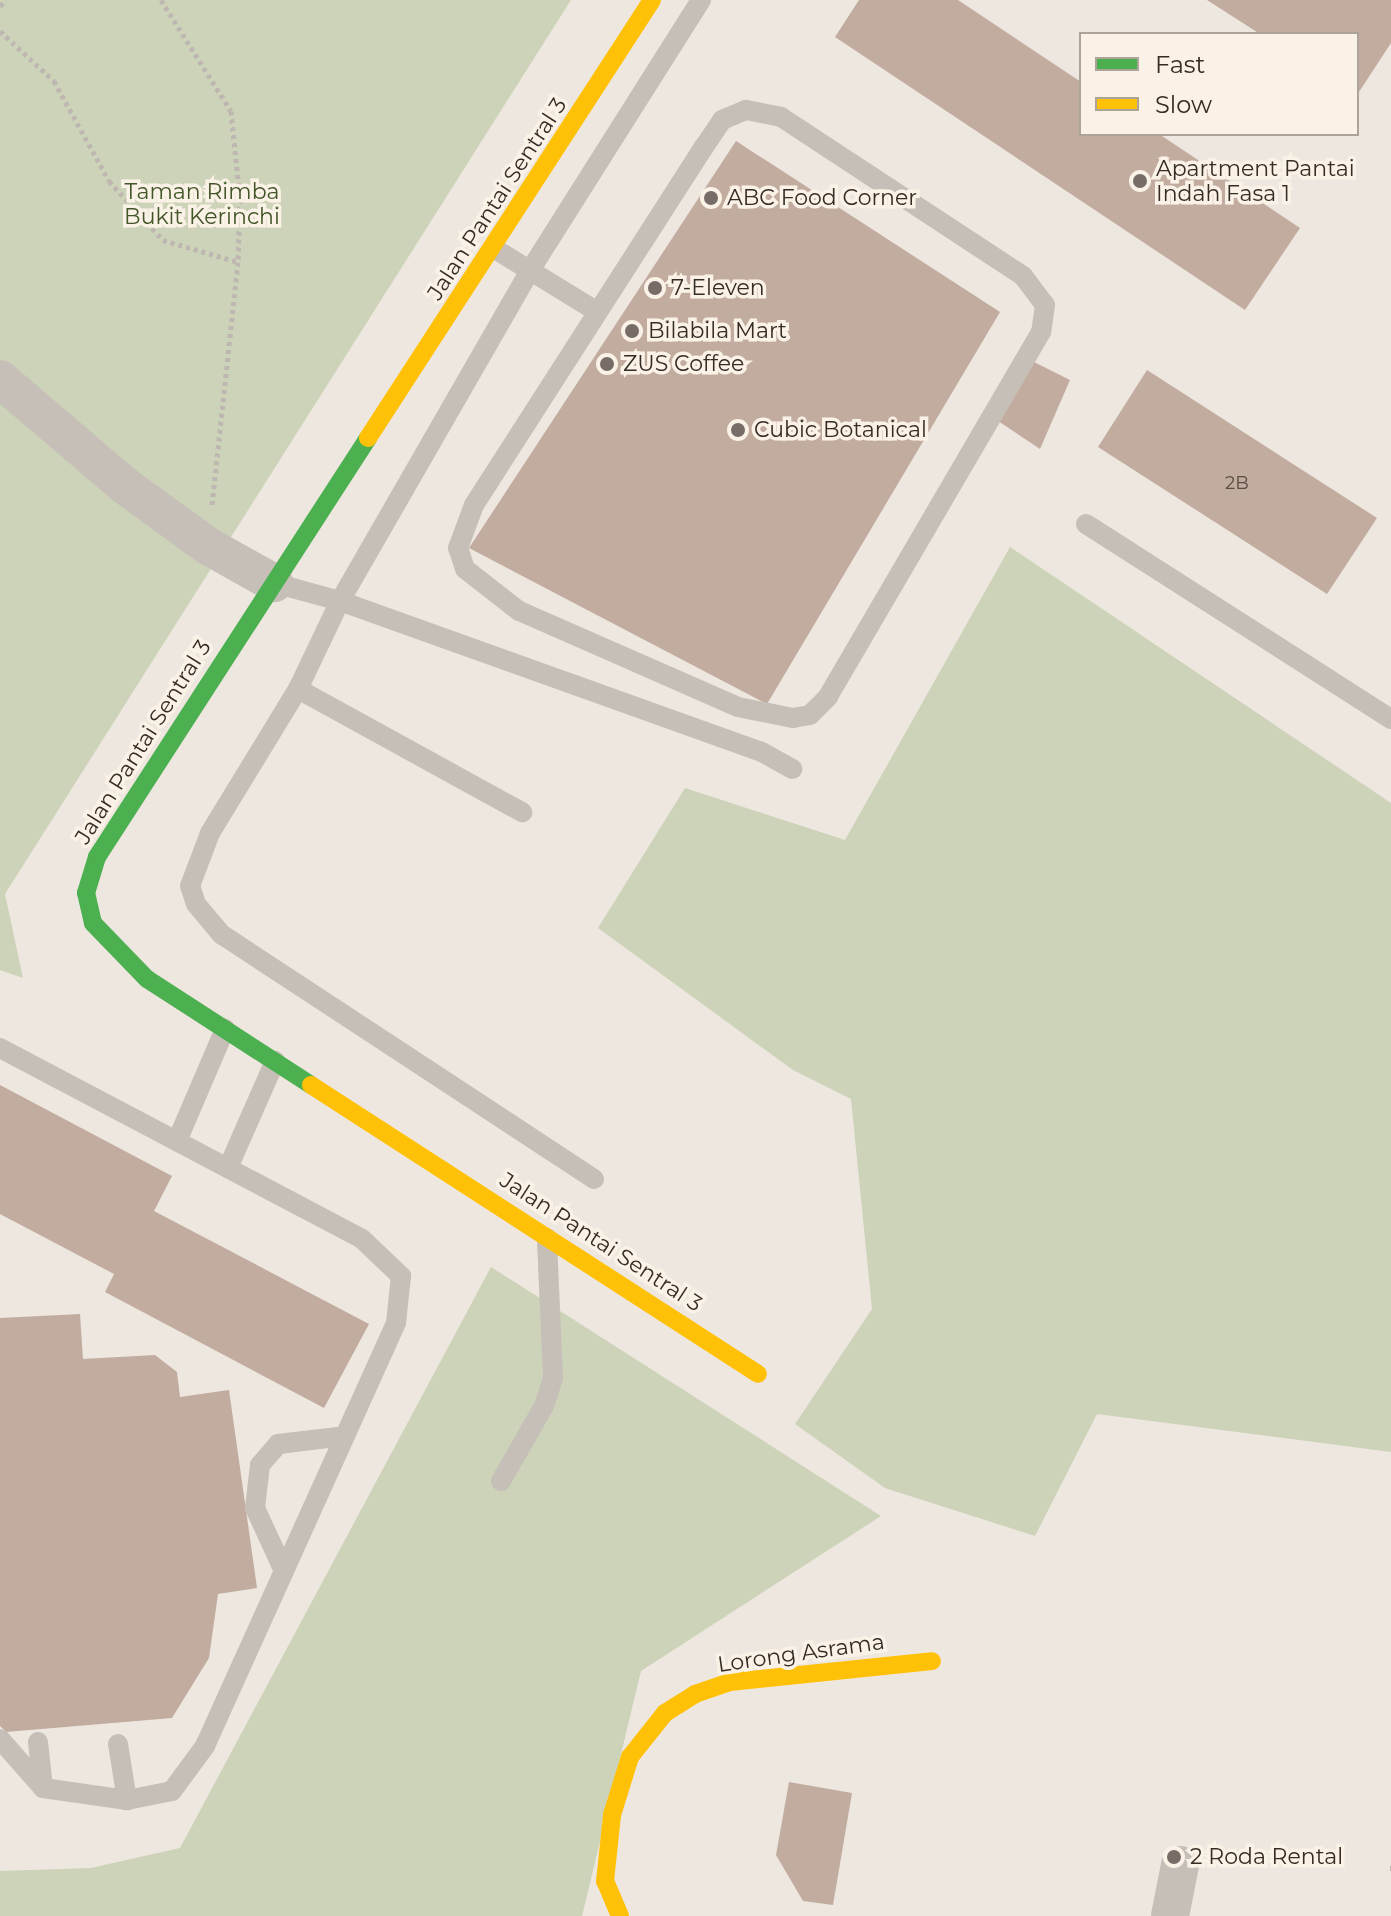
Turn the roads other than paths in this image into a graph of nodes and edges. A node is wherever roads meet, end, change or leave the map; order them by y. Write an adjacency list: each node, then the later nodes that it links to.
1 (652, 0): 3 (street, Jalan Pantai Sentral 3)
2 (701, 0): 4 (lane)
3 (495, 249): 4 (lane); 8 (street, Jalan Pantai Sentral 3)
4 (529, 272): 5 (lane); 9 (lane)
5 (596, 311): 5 (lane)
6 (0, 379): 8 (street)
7 (1086, 524): 11 (lane)
8 (274, 583): 9 (lane); 14 (street, Jalan Pantai Sentral 3)
9 (340, 601): 10 (lane); 12 (lane)
10 (298, 689): 13 (lane); 19 (lane)
11 (1391, 719)
12 (792, 769)
13 (522, 812)
14 (225, 1029): 16 (street, Jalan Pantai Sentral 3); 17 (lane)
15 (0, 1048): 17 (lane)
16 (275, 1061): 18 (lane); 20 (street, Jalan Pantai Sentral 3)
17 (177, 1141): 18 (lane)
18 (228, 1168): 22 (lane)
19 (594, 1179)
20 (547, 1234): 21 (street, Jalan Pantai Sentral 3); 23 (lane)
21 (758, 1374)
22 (345, 1436): 24 (lane); 24 (lane)
23 (501, 1481)
24 (284, 1571): 30 (lane)
25 (932, 1661): 32 (street, Lorong Asrama)
26 (0, 1739): 29 (lane)
27 (38, 1742): 29 (lane)
28 (118, 1744): 30 (lane)
29 (43, 1788): 30 (lane)
30 (127, 1800)
31 (1180, 1865): 33 (street)
32 (620, 1916)
33 (1170, 1916)

